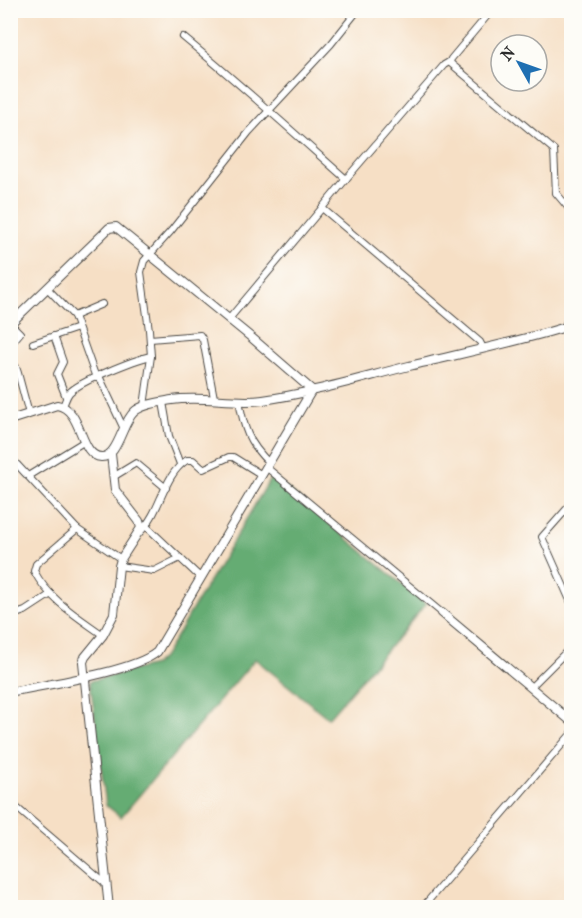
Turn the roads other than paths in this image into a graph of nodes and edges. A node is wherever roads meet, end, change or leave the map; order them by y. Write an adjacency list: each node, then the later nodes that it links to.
1 (358, 10): 5 (street)
2 (492, 10): 4 (street)
3 (183, 37): 5 (street)
4 (450, 62): 6 (street); 8 (street)
5 (269, 110): 6 (street); 9 (street)
6 (346, 179): 7 (street)
7 (322, 208): 15 (street); 23 (street)
8 (572, 212)
9 (150, 255): 10 (street); 15 (street); 20 (street)
10 (47, 288): 14 (street); 16 (street)
11 (102, 304): 14 (street)
12 (572, 305): 17 (street)
13 (10, 312): 16 (street)
14 (74, 316): 18 (street)
15 (229, 319): 27 (street)
16 (11, 322): 22 (street)
17 (568, 326): 23 (street)
18 (78, 328): 19 (street); 26 (street)
19 (54, 336): 21 (street); 30 (street)
20 (150, 339): 24 (street); 28 (street)
21 (33, 343)
22 (10, 345)
23 (483, 348): 27 (street)
24 (151, 356): 26 (street); 32 (street)
25 (10, 363): 33 (street)
26 (97, 377): 30 (street); 35 (street)
27 (312, 390): 29 (street); 40 (street)
28 (214, 399): 29 (street); 31 (street)
29 (239, 400): 40 (street)
30 (65, 402): 33 (street); 36 (street)
31 (163, 402): 32 (street); 39 (street)
32 (144, 406): 35 (street)
33 (29, 414): 34 (street)
34 (10, 420)
35 (124, 429): 37 (street)
36 (85, 441): 37 (street); 41 (street)
37 (111, 454): 42 (street)
38 (10, 457): 41 (street)
39 (180, 464): 40 (street); 43 (street)
40 (266, 468): 49 (street); 52 (street)
41 (28, 476): 45 (street)
42 (113, 477): 43 (street); 46 (street)
43 (166, 488): 46 (street)
44 (572, 503): 51 (street)
45 (77, 529): 48 (street); 50 (street)
46 (143, 529): 47 (street); 48 (street)
47 (180, 558): 48 (street); 49 (street)
48 (120, 563): 54 (street)
49 (201, 578): 56 (street)
50 (51, 594): 53 (street); 54 (street)
51 (572, 604)
52 (442, 613): 57 (street)
53 (10, 616)
54 (103, 634): 56 (street)
55 (572, 646): 57 (street)
56 (84, 677): 58 (street); 63 (street)
57 (531, 687): 60 (street)
58 (10, 694): 59 (street)
59 (10, 709)
60 (572, 722)
61 (572, 733): 65 (street)
62 (10, 802): 63 (street)
63 (107, 885): 64 (street)
64 (109, 908)
65 (422, 908)

